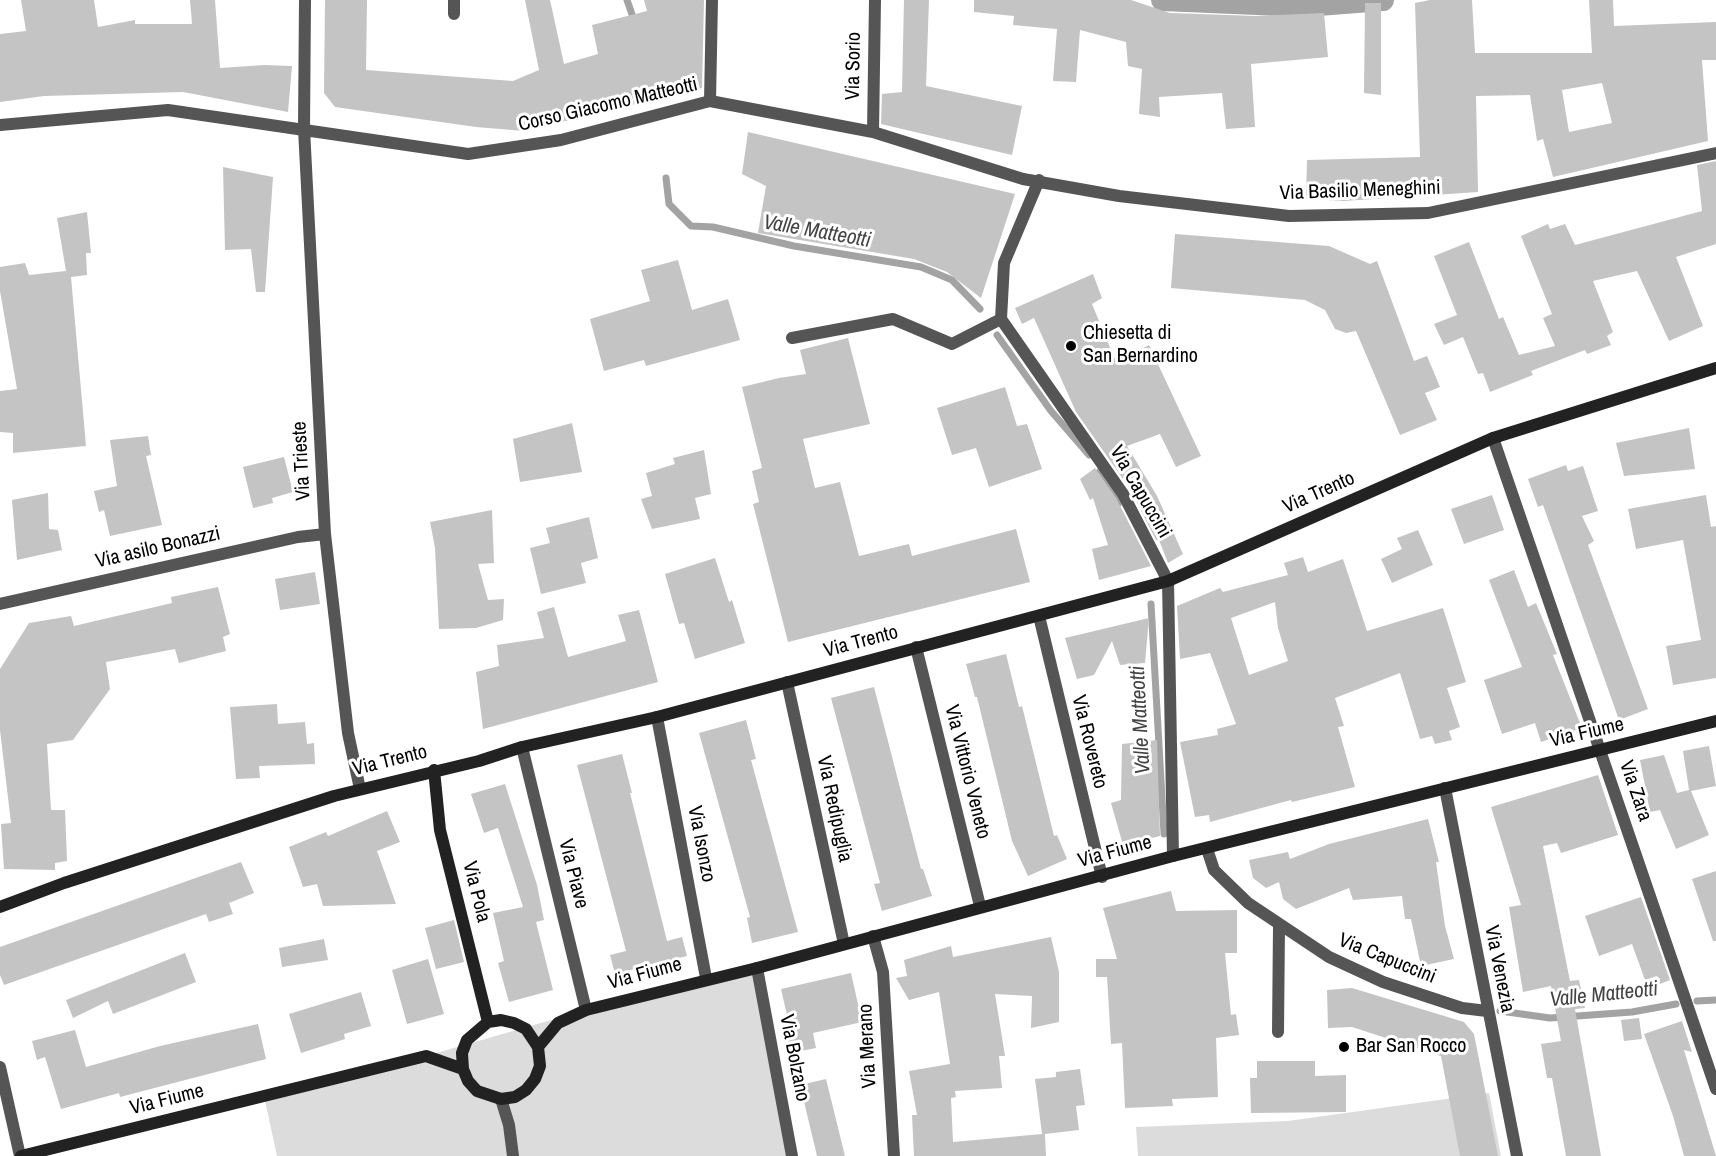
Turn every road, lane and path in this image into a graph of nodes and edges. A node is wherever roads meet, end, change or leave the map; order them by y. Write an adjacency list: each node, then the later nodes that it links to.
1 (305, 0): 8 (street, Via Trieste)
2 (454, 0): 5 (street)
3 (712, 0): 6 (street)
4 (875, 0): 9 (street, Via Sorio)
5 (454, 14)
6 (710, 101): 8 (street, Corso Giacomo Matteotti); 9 (street, Corso Giacomo Matteotti)
7 (0, 125): 8 (street, Corso Giacomo Matteotti)
8 (304, 129): 16 (street, Via Trieste)
9 (873, 132): 11 (street, Corso Giacomo Matteotti)
10 (1716, 153): 11 (street, Via Basilio Meneghini)
11 (1039, 180): 12 (street)
12 (1001, 319): 13 (street); 17 (street, Via Capuccini)
13 (792, 338)
14 (1716, 368): 15 (street, Via Trento)
15 (1493, 438): 17 (street, Via Trento); 25 (street, Via Zara)
16 (325, 534): 18 (street, Via asilo Bonazzi); 28 (street, Via Trieste)
17 (1168, 581): 19 (street, Via Trento); 30 (street, Via Capuccini)
18 (0, 604)
19 (1039, 616): 20 (street, Via Trento); 31 (street, Via Rovereto)
20 (916, 648): 21 (street, Via Trento); 32 (street, Via Vittorio Veneto)
21 (787, 682): 22 (street, Via Trento); 36 (street, Via Redipuglia)
22 (657, 717): 24 (street, Via Trento); 38 (street, Via Isonzo)
23 (1716, 721): 25 (street, Via Fiume)
24 (522, 747): 26 (street, Via Trento); 39 (street, Via Piave)
25 (1600, 749): 27 (street, Via Fiume); 46 (street, Via Zara)
26 (434, 770): 28 (street, Via Trento); 41 (street, Via Pola)
27 (1445, 788): 29 (street, Via Fiume); 40 (street, Via Venezia)
28 (360, 789): 33 (street, Via Trento)
29 (1207, 849): 30 (street, Via Fiume); 34 (street, Via Capuccini)
30 (1173, 856): 31 (street, Via Fiume)
31 (1102, 877): 32 (street, Via Fiume)
32 (980, 906): 35 (street, Via Fiume)
33 (0, 907)
34 (1280, 926): 40 (street, Via Capuccini); 42 (street)
35 (873, 936): 36 (street, Via Fiume); 51 (street, Via Merano)
36 (844, 944): 37 (street, Via Fiume)
37 (757, 968): 38 (street, Via Fiume); 50 (street, Via Bolzano)
38 (706, 978): 39 (street, Via Fiume)
39 (586, 1010): 43 (street, Via Fiume)
40 (1487, 1011): 52 (street, Via Venezia)
41 (488, 1023): 43 (street); 45 (street)
42 (1278, 1032)
43 (538, 1047): 47 (street)
44 (0, 1067): 48 (street)
45 (463, 1069): 47 (street); 48 (street, Via Fiume)
46 (1716, 1089)
47 (501, 1099): 49 (street)
48 (20, 1156)
49 (513, 1156)
50 (792, 1156)
51 (894, 1156)
52 (1517, 1156)

